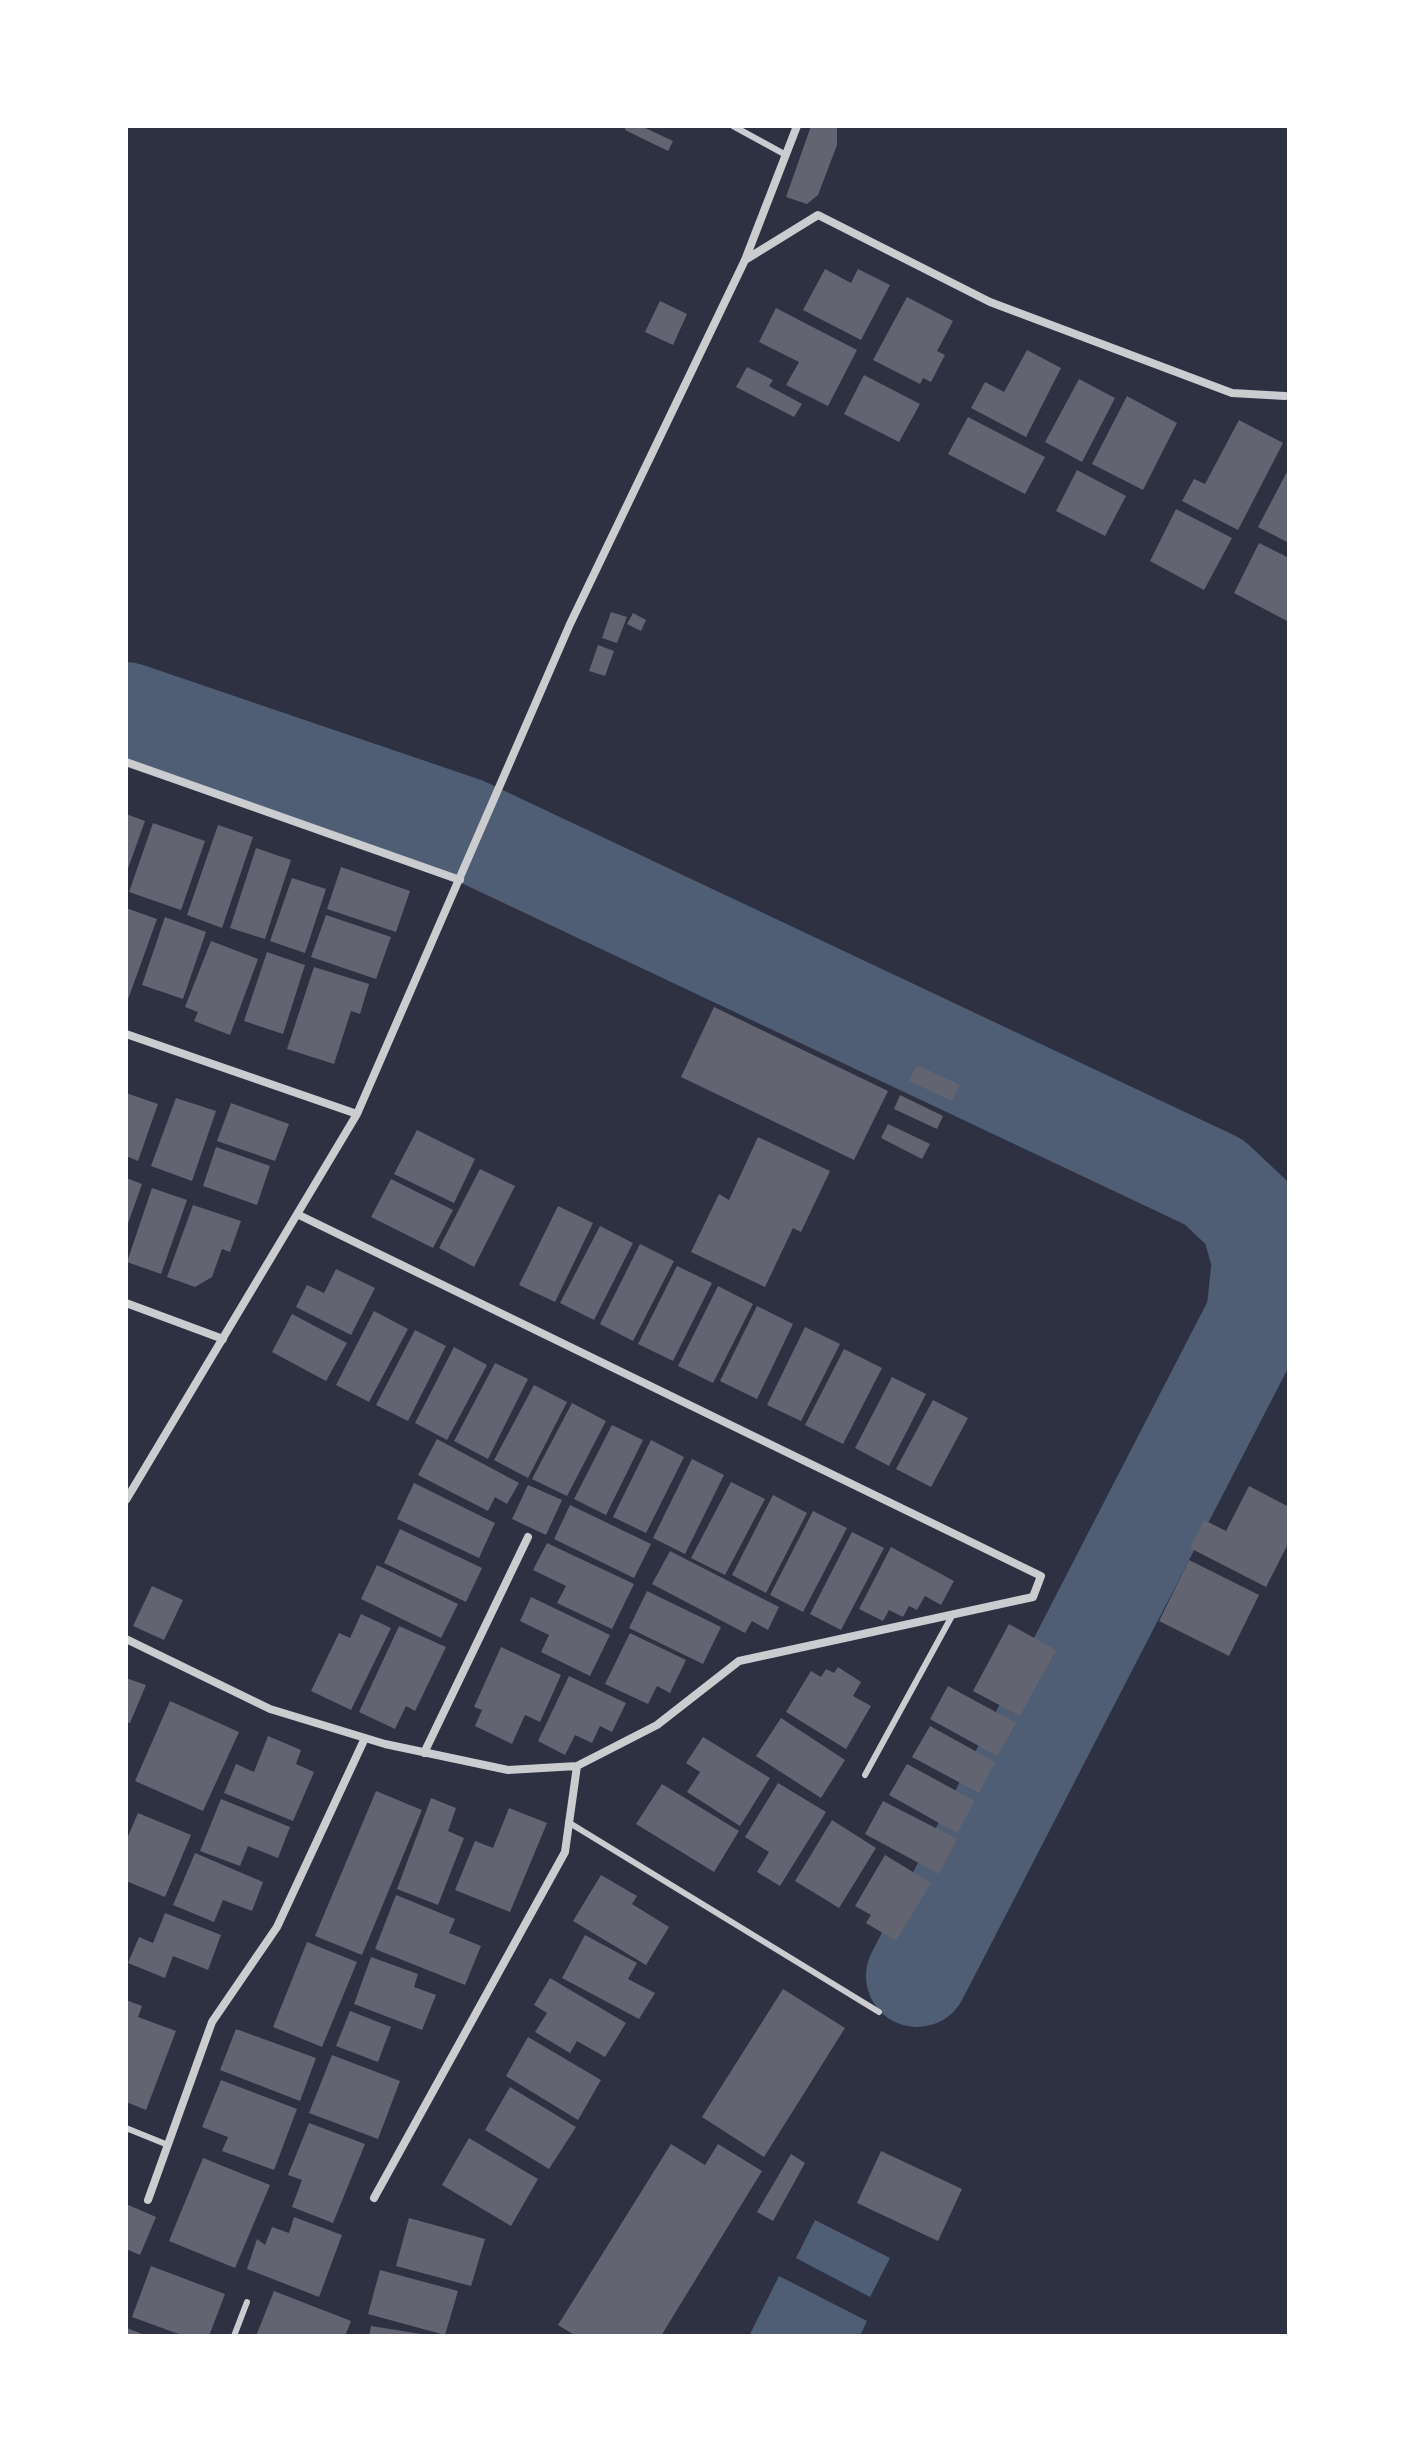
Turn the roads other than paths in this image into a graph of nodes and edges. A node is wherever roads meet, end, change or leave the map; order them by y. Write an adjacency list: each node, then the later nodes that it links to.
1 (733, 126): 3 (lane)
2 (797, 126): 3 (street)
3 (786, 155): 4 (street)
4 (745, 260): 5 (street); 7 (street)
5 (1285, 396)
6 (126, 762): 7 (street)
7 (460, 880): 9 (street)
8 (126, 1034): 9 (street)
9 (357, 1114): 10 (street)
10 (299, 1215): 12 (street); 15 (street)
11 (126, 1303): 12 (street)
12 (223, 1339): 13 (street)
13 (126, 1500)
14 (528, 1537): 18 (street)
15 (953, 1614): 19 (street); 20 (lane)
16 (126, 1639): 17 (street)
17 (365, 1738): 18 (street); 24 (street)
18 (424, 1753): 19 (street)
19 (577, 1766): 21 (street)
20 (865, 1775)
21 (568, 1822): 22 (lane); 25 (street)
22 (879, 2012)
23 (126, 2128): 24 (lane)
24 (168, 2145): 26 (street)
25 (374, 2198)
26 (148, 2200)
27 (247, 2302): 28 (lane)
28 (234, 2336)

